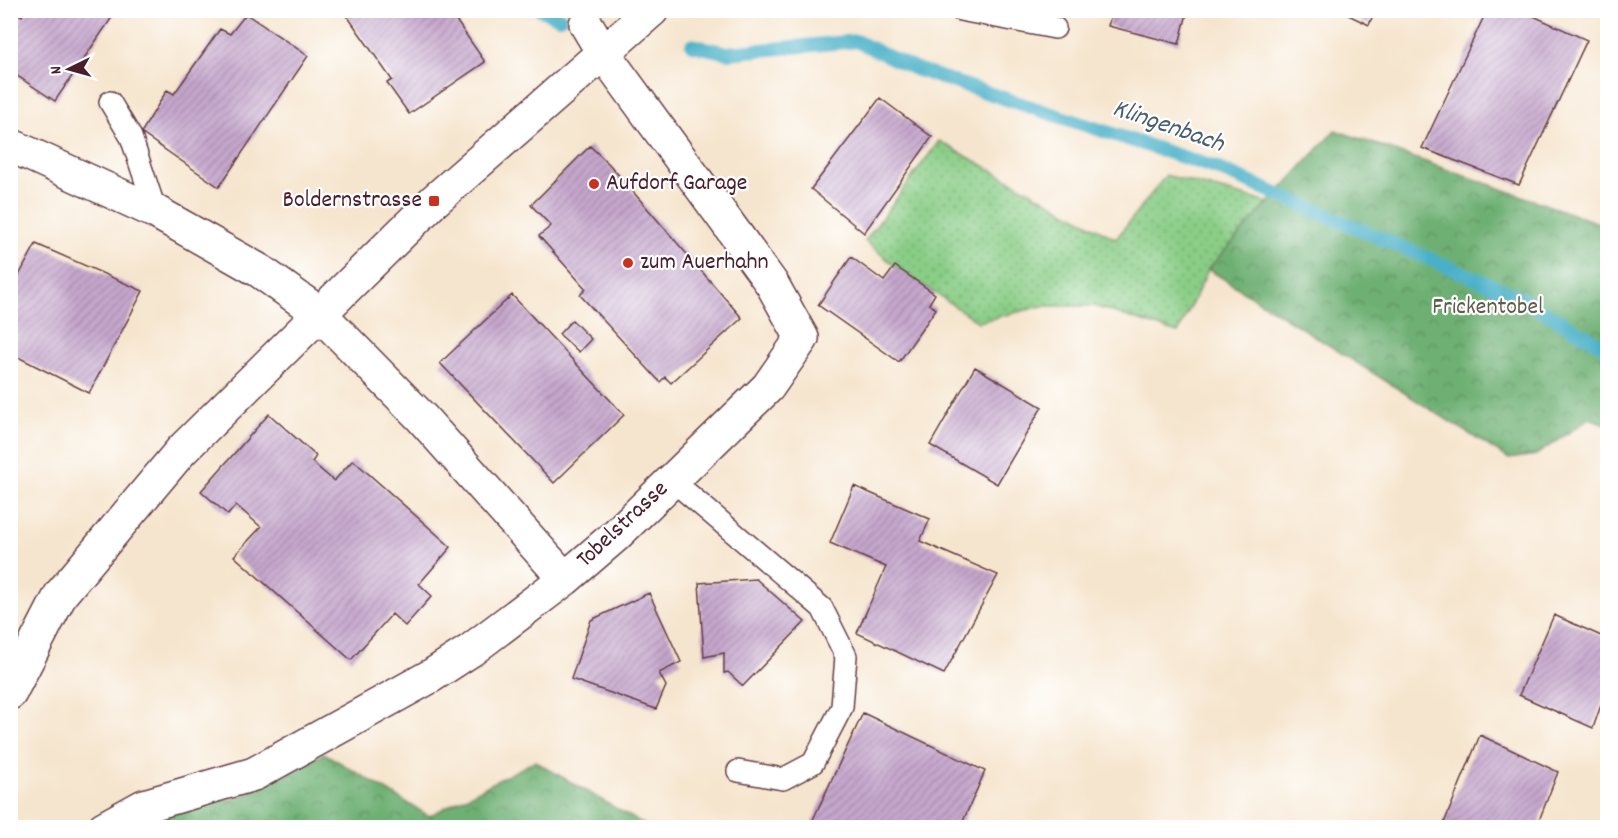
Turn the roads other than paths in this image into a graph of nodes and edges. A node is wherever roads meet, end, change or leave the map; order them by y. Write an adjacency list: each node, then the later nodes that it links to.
1 (652, 10): 5 (street)
2 (960, 10): 4 (lane)
3 (586, 24): 5 (street)
4 (1055, 28)
5 (604, 54): 9 (street); 10 (street, Tobelstrasse)
6 (110, 102): 8 (lane)
7 (10, 145): 8 (street)
8 (156, 212): 9 (street)
9 (319, 313): 11 (street); 12 (street)
10 (672, 480): 11 (street, Tobelstrasse); 13 (lane)
11 (565, 579): 14 (street, Tobelstrasse)
12 (10, 693)
13 (738, 771)
14 (104, 828)

